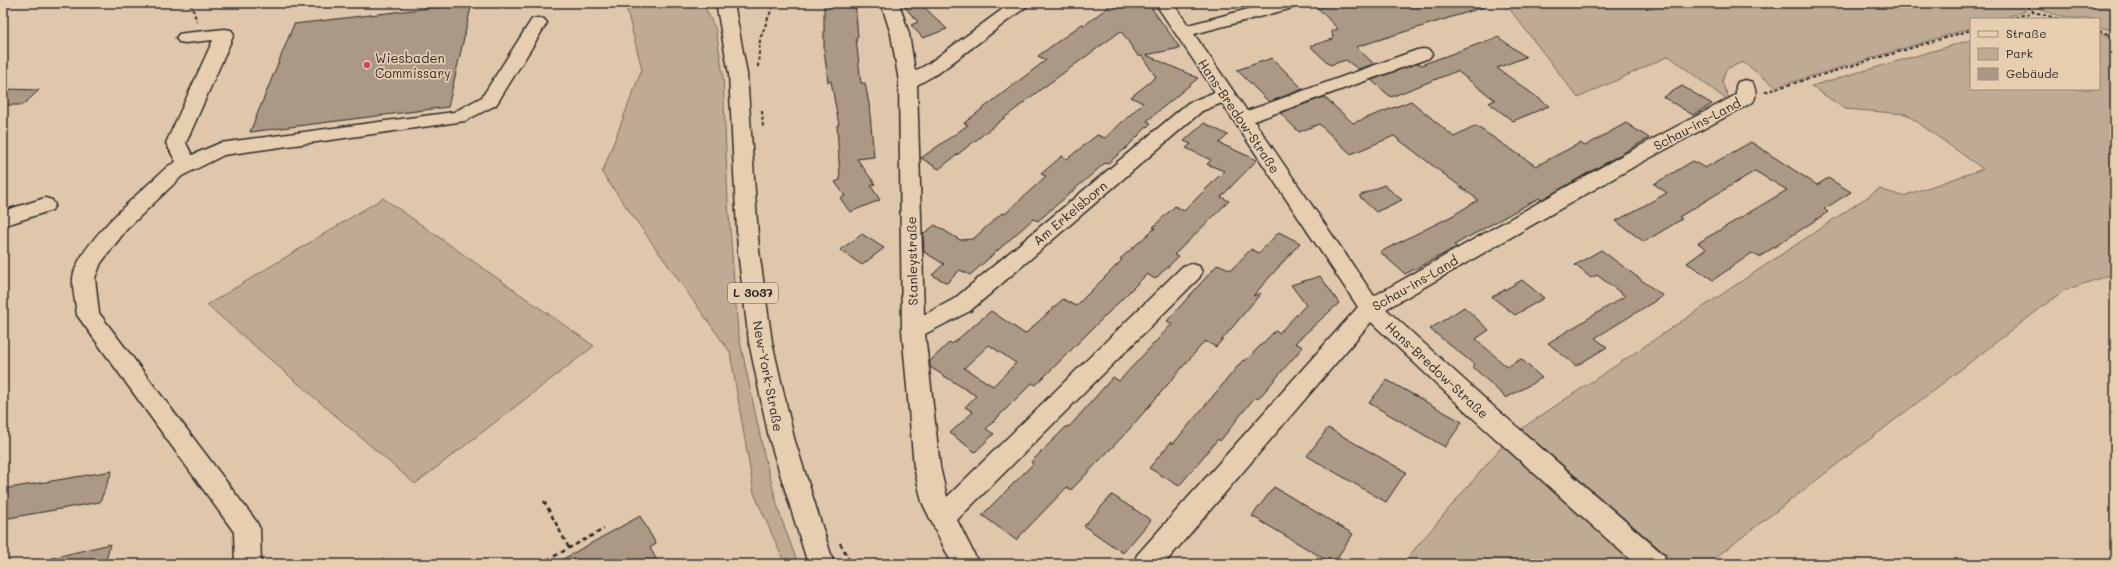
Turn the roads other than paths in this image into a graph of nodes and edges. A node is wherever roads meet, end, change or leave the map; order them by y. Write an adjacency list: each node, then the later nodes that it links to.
1 (890, 3): 10 (street, Stanleystraße)
2 (1022, 3): 10 (street)
3 (1164, 3): 7 (street, Hans-Bredow-Straße)
4 (1283, 5): 7 (street)
5 (724, 7): 22 (street, New-York-Straße / L 3037)
6 (538, 23): 14 (street)
7 (1183, 32): 12 (street, Hans-Bredow-Straße)
8 (186, 38): 14 (street)
9 (1423, 54): 13 (street)
10 (908, 82): 19 (street, Stanleystraße)
11 (1745, 92): 18 (street, Schau-ins-Land)
12 (1225, 95): 13 (street, Hans-Bredow-Straße); 19 (street, Am Erkelsborn)
13 (1241, 119): 18 (street, Hans-Bredow-Straße)
14 (187, 165): 21 (street)
15 (45, 205): 16 (street)
16 (3, 219)
17 (1191, 272): 20 (street)
18 (1370, 308): 24 (street, Schau-ins-Land); 25 (street, Hans-Bredow-Straße)
19 (913, 330): 20 (street, Stanleystraße)
20 (942, 518): 23 (street, Stanleystraße)
21 (248, 564)
22 (821, 564)
23 (966, 564)
24 (1147, 564)
25 (1654, 564)

